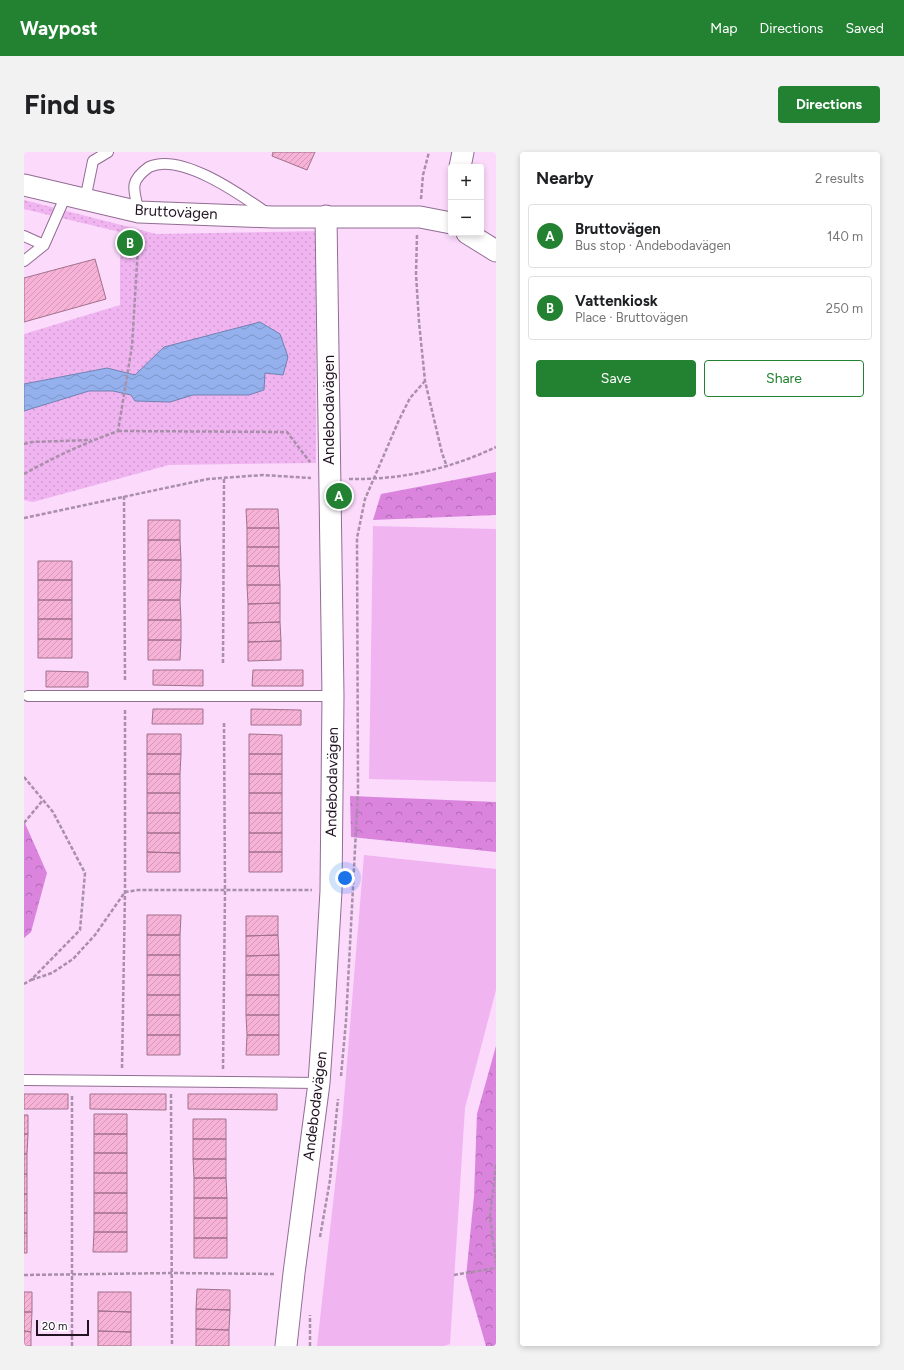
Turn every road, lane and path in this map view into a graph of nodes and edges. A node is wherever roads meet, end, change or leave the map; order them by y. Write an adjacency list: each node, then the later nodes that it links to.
1 (108, 152): 6 (lane)
2 (429, 152): 10 (path)
3 (463, 152): 4 (street)
4 (461, 164)
5 (24, 185): 6 (street, Bruttovägen)
6 (76, 197): 7 (street, Bruttovägen); 14 (lane)
7 (139, 212): 9 (street, Bruttovägen); 9 (lane); 17 (path)
8 (326, 216): 9 (street, Bruttovägen); 10 (street, Bruttovägen); 24 (street, Andebodavägen)
9 (272, 217)
10 (420, 218): 11 (street, Bruttovägen); 21 (path)
11 (448, 223)
12 (24, 236): 14 (lane)
13 (473, 236): 15 (street, Bruttovägen)
14 (44, 245): 16 (lane)
15 (496, 251)
16 (24, 261)
17 (118, 431): 18 (path); 24 (path)
18 (93, 440): 19 (path); 22 (path)
19 (24, 444)
20 (496, 447): 21 (path)
21 (447, 467): 24 (path)
22 (24, 474)
23 (224, 478): 24 (path); 25 (path); 27 (path)
24 (326, 479): 30 (street, Andebodavägen)
25 (124, 496): 26 (path); 29 (path)
26 (24, 518)
27 (223, 663)
28 (28, 696): 29 (lane)
29 (125, 696): 30 (lane); 38 (path)
30 (333, 696): 35 (street, Andebodavägen)
31 (224, 722): 37 (path)
32 (24, 777): 33 (path)
33 (43, 800): 34 (path); 39 (path)
34 (24, 823)
35 (331, 890): 36 (path); 37 (path); 46 (street, Andebodavägen)
36 (353, 890)
37 (225, 891): 38 (path); 41 (path)
38 (125, 892): 39 (path); 44 (path)
39 (31, 980): 40 (path)
40 (24, 984)
41 (223, 1070)
42 (24, 1080): 43 (lane)
43 (72, 1080): 44 (lane); 52 (path)
44 (122, 1081): 45 (lane)
45 (172, 1081): 46 (lane); 50 (path)
46 (319, 1083): 51 (street, Andebodavägen)
47 (496, 1165): 48 (path)
48 (496, 1263)
49 (496, 1268): 53 (path)
50 (172, 1273): 51 (path); 52 (path); 56 (path)
51 (294, 1273): 57 (street, Andebodavägen)
52 (73, 1274): 54 (path); 55 (path)
53 (454, 1274)
54 (24, 1275)
55 (72, 1346)
56 (172, 1346)
57 (286, 1346)

